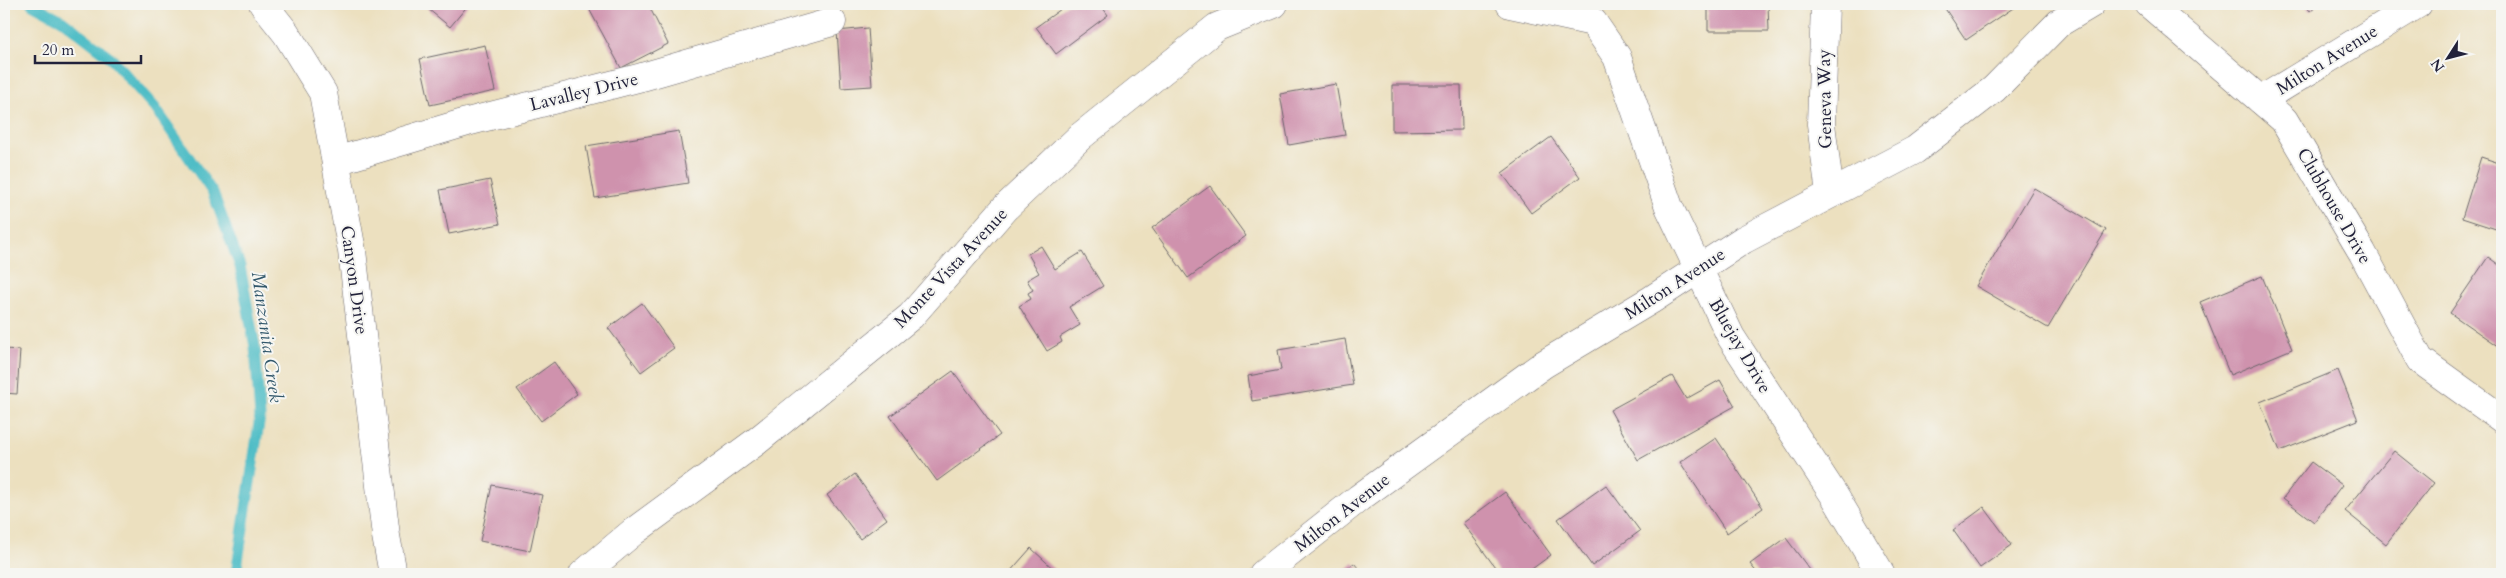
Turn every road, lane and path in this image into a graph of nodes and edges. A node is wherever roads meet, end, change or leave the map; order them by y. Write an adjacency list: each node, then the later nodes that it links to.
1 (262, 4): 10 (street, Canyon Drive)
2 (1274, 4): 15 (street, Monte Vista Avenue)
3 (1510, 4): 12 (street, Bluejay Drive)
4 (1825, 4): 11 (street, Geneva Way)
5 (2091, 4): 11 (street, Milton Avenue)
6 (2149, 4): 9 (street, Clubhouse Drive)
7 (2418, 4): 9 (street, Milton Avenue)
8 (832, 22): 10 (street, Lavalley Drive)
9 (2261, 100): 13 (street, Clubhouse Drive)
10 (336, 161): 14 (street, Canyon Drive)
11 (1830, 194): 12 (street, Milton Avenue)
12 (1698, 270): 16 (street, Milton Avenue); 17 (street, Bluejay Drive)
13 (2502, 419)
14 (393, 574)
15 (582, 574)
16 (1263, 574)
17 (1881, 574)

